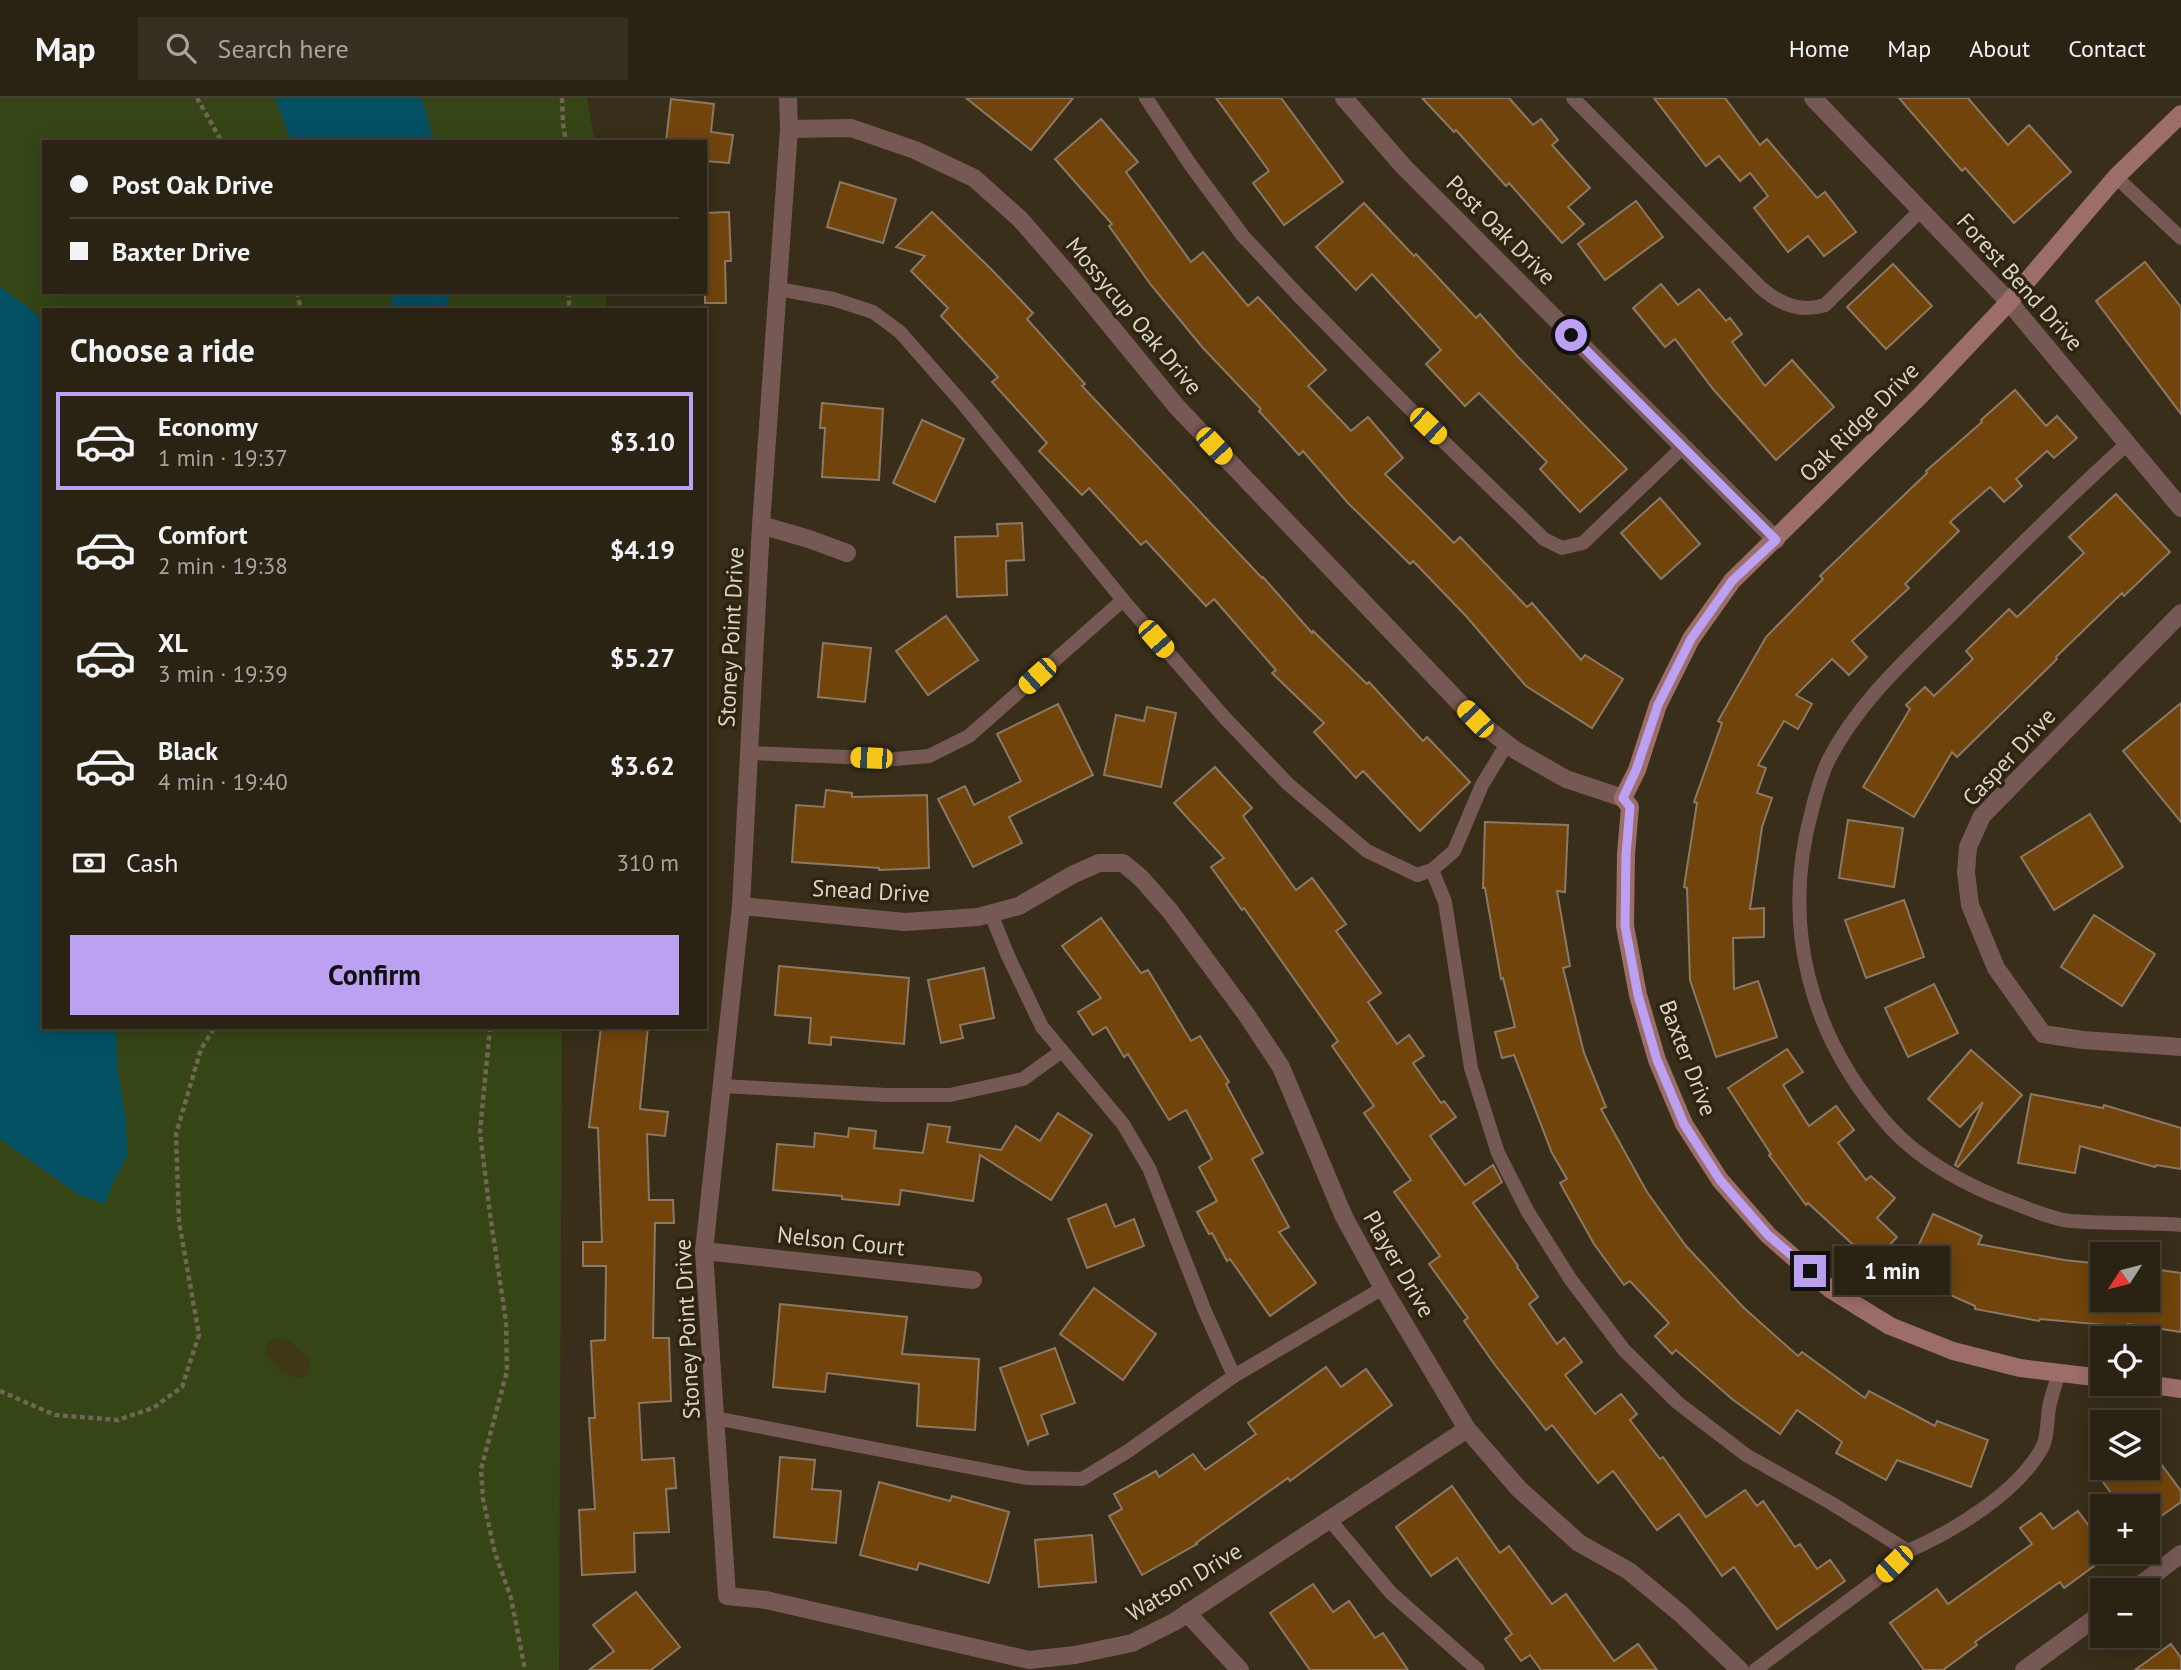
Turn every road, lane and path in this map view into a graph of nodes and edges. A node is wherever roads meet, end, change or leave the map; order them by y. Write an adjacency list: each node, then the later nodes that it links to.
1 (197, 98): 10 (path)
2 (562, 98): 11 (path)
3 (788, 98): 9 (street, Stoney Point Drive)
4 (1146, 98): 18 (lane)
5 (1344, 98): 18 (street, Post Oak Drive)
6 (1573, 98): 13 (lane)
7 (1813, 98): 13 (street, Forest Bend Drive)
8 (2181, 114): 12 (street, Oak Ridge Drive)
9 (789, 128): 15 (street, Stoney Point Drive); 25 (street, Mossycup Oak Drive)
10 (221, 140)
11 (566, 140)
12 (2116, 177): 14 (lane); 16 (street, Oak Ridge Drive)
13 (1921, 210): 16 (street, Forest Bend Drive)
14 (2181, 238)
15 (778, 289): 20 (street, Stoney Point Drive); 23 (lane)
16 (2009, 302): 17 (street, Forest Bend Drive); 21 (street, Oak Ridge Drive)
17 (2128, 443): 19 (street, Forest Bend Drive); 37 (lane)
18 (1683, 447): 21 (street, Post Oak Drive)
19 (2181, 508)
20 (761, 525): 22 (street); 26 (street, Stoney Point Drive)
21 (1776, 540): 27 (street, Oak Ridge Drive)
22 (848, 553)
23 (1123, 600): 26 (lane); 28 (lane)
24 (2181, 613): 34 (street, Casper Drive)
25 (1507, 744): 27 (street, Mossycup Oak Drive); 28 (lane)
26 (749, 754): 30 (street, Stoney Point Drive)
27 (1623, 798): 41 (street, Baxter Drive)
28 (1432, 870): 50 (lane)
29 (1072, 875): 31 (street, Snead Drive); 40 (street, Player Drive)
30 (741, 906): 31 (street, Snead Drive); 36 (street, Stoney Point Drive)
31 (991, 914): 35 (lane)
32 (214, 1029): 46 (path)
33 (490, 1029): 56 (path)
34 (2181, 1047)
35 (1062, 1051): 36 (lane); 42 (lane)
36 (722, 1086): 38 (street, Stoney Point Drive)
37 (2181, 1225)
38 (704, 1251): 39 (street, Nelson Court); 47 (street, Stoney Point Drive)
39 (973, 1280)
40 (1382, 1288): 42 (lane); 48 (street, Player Drive)
41 (2059, 1372): 43 (street, Baxter Drive); 50 (lane)
42 (1234, 1376): 47 (lane)
43 (2090, 1376)
44 (2160, 1386): 45 (street)
45 (2181, 1389)
46 (0, 1391)
47 (715, 1418): 53 (street, Stoney Point Drive)
48 (1467, 1429): 49 (street, Watson Drive); 59 (street, Player Drive)
49 (1329, 1519): 54 (street, Watson Drive); 58 (lane)
50 (1908, 1551): 60 (lane)
51 (2181, 1554): 52 (street)
52 (2149, 1578)
53 (727, 1596): 54 (street, Watson Drive)
54 (1187, 1613): 57 (street)
55 (2090, 1622): 61 (street)
56 (525, 1670)
57 (1240, 1670)
58 (1478, 1670)
59 (1740, 1670)
60 (1755, 1670)
61 (2024, 1670)

